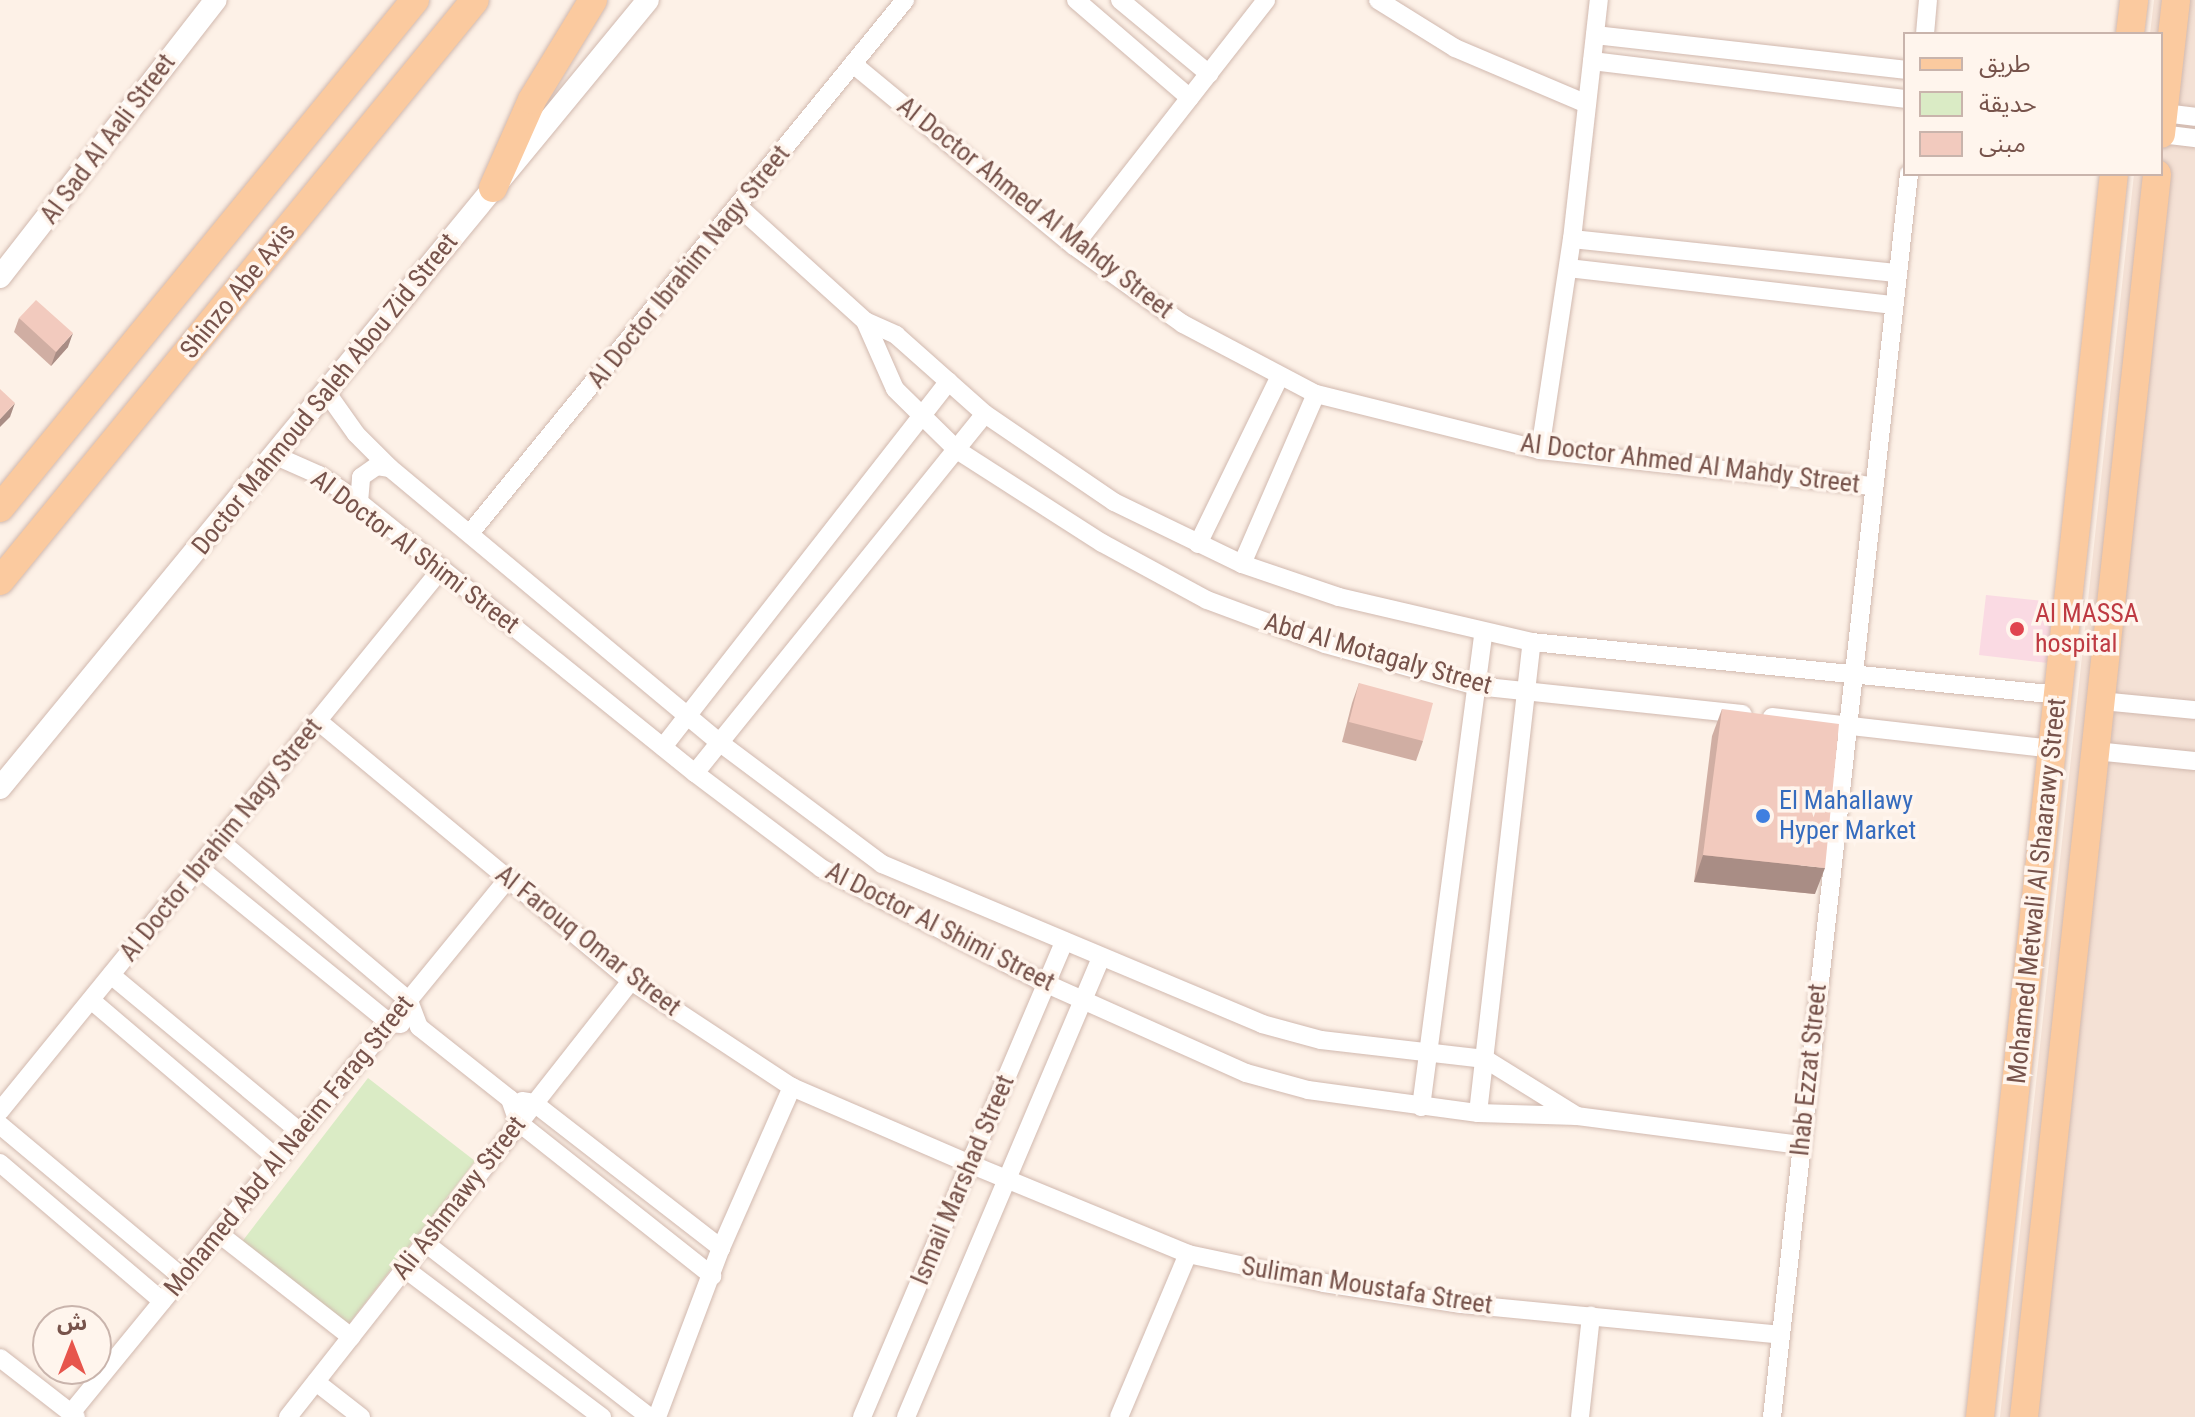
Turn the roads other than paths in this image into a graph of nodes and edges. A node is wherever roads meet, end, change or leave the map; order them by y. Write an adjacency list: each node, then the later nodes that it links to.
1 (216, 0): 39 (street, Al Sad Al Aali Street)
2 (415, 0): 56 (main road, Shinzo Abe Axis)
3 (475, 0): 63 (main road, Shinzo Abe Axis)
4 (593, 0): 33 (main road)
5 (648, 0): 33 (street, Doctor Mahmoud Saleh Abou Zid Street)
6 (905, 0): 19 (street, Al Doctor Ibrahim Nagy Street)
7 (1076, 0): 22 (street)
8 (1120, 0): 21 (street)
9 (1266, 0): 21 (street)
10 (1378, 0): 24 (street)
11 (1599, 0): 17 (street)
12 (1928, 0): 15 (street)
13 (2134, 0): 16 (main road)
14 (2176, 0): 26 (main road)
15 (1925, 32)
16 (2130, 32)
17 (1595, 35): 18 (street); 20 (street)
18 (1592, 61): 23 (street); 24 (street)
19 (853, 64): 34 (street, Al Doctor Ibrahim Nagy Street); 36 (street, Al Doctor Ahmed Al Mahdy Street)
20 (1903, 70)
21 (1209, 74): 22 (street)
22 (1190, 98): 36 (street)
23 (1903, 99)
24 (1587, 104): 35 (street)
25 (2195, 117): 27 (street)
26 (2163, 118)
27 (2163, 127)
28 (2163, 127): 29 (street)
29 (2195, 138)
30 (1909, 176): 38 (street, Ihab Ezzat Street)
31 (2114, 176): 52 (main road, Mohamed Metwali Al Shaarawy Street)
32 (2157, 176): 53 (main road, Mohamed Metwali Al Shaarawy Street)
33 (493, 188): 44 (street, Doctor Mahmoud Saleh Abou Zid Street)
34 (739, 207): 41 (street, Abd Al Motagaly Street); 58 (street, Al Doctor Ibrahim Nagy Street)
35 (1572, 239): 37 (street); 38 (street)
36 (1074, 246): 42 (street, Al Doctor Ahmed Al Mahdy Street)
37 (1568, 268): 40 (street); 49 (street)
38 (1898, 273): 40 (street, Ihab Ezzat Street)
39 (0, 277)
40 (1894, 305): 54 (street, Ihab Ezzat Street)
41 (865, 321): 43 (street, Abd Al Motagaly Street); 47 (street, Abd Al Motagaly Street)
42 (1279, 378): 45 (street, Al Doctor Ahmed Al Mahdy Street); 60 (street)
43 (949, 381): 46 (street, Abd Al Motagaly Street); 47 (street)
44 (327, 393): 50 (street, Doctor Mahmoud Saleh Abou Zid Street); 51 (street, Al Doctor Al Shimi Street)
45 (1316, 394): 49 (street, Al Doctor Ahmed Al Mahdy Street); 61 (street)
46 (985, 414): 48 (street); 60 (street, Abd Al Motagaly Street)
47 (921, 418): 48 (street, Abd Al Motagaly Street); 72 (street)
48 (957, 450): 67 (street, Abd Al Motagaly Street); 75 (street)
49 (1540, 450): 54 (street, Al Doctor Ahmed Al Mahdy Street)
50 (276, 456): 55 (street, Al Doctor Al Shimi Street); 81 (street, Doctor Mahmoud Saleh Abou Zid Street)
51 (390, 468): 55 (street); 58 (street, Al Doctor Al Shimi Street)
52 (2079, 480): 53 (main road); 57 (main road, Mohamed Metwali Al Shaarawy Street)
53 (2127, 482): 59 (main road, Mohamed Metwali Al Shaarawy Street)
54 (1874, 486): 66 (street, Ihab Ezzat Street)
55 (359, 502): 62 (street, Al Doctor Al Shimi Street)
56 (0, 508)
57 (2074, 530): 59 (main road); 69 (main road, Mohamed Metwali Al Shaarawy Street)
58 (471, 532): 72 (street, Al Doctor Al Shimi Street)
59 (2119, 533): 70 (main road, Mohamed Metwali Al Shaarawy Street)
60 (1198, 544): 61 (street, Abd Al Motagaly Street)
61 (1242, 564): 64 (street, Abd Al Motagaly Street)
62 (442, 568): 73 (street, Al Doctor Ibrahim Nagy Street); 76 (street, Al Doctor Al Shimi Street)
63 (0, 581)
64 (1483, 633): 65 (street, Abd Al Motagaly Street); 67 (street)
65 (1532, 642): 66 (street, Abd Al Motagaly Street); 68 (street)
66 (1853, 670): 69 (street, Abd Al Motagaly Street); 74 (street, Ihab Ezzat Street)
67 (1476, 686): 68 (street, Abd Al Motagaly Street); 95 (street)
68 (1527, 694): 74 (street, Abd Al Motagaly Street); 96 (street)
69 (2059, 695): 77 (main road, Mohamed Metwali Al Shaarawy Street)
70 (2101, 701): 71 (street); 78 (main road, Mohamed Metwali Al Shaarawy Street)
71 (2195, 710)
72 (687, 716): 75 (street, Al Doctor Al Shimi Street); 76 (street)
73 (318, 721): 82 (street, Al Doctor Ibrahim Nagy Street); 84 (street, Al Farouq Omar Street)
74 (1845, 723): 77 (street, Abd Al Motagaly Street); 107 (street, Ihab Ezzat Street)
75 (719, 742): 80 (street); 85 (street, Al Doctor Al Shimi Street)
76 (663, 747): 80 (street, Al Doctor Al Shimi Street)
77 (2052, 749): 138 (main road, Mohamed Metwali Al Shaarawy Street)
78 (2095, 751): 79 (street); 139 (main road, Mohamed Metwali Al Shaarawy Street)
79 (2195, 761)
80 (695, 773): 89 (street, Al Doctor Al Shimi Street)
81 (0, 788)
82 (220, 841): 83 (street, Al Doctor Ibrahim Nagy Street); 92 (street)
83 (199, 868): 87 (street, Al Doctor Ibrahim Nagy Street); 93 (street)
84 (507, 880): 88 (street, Al Farouq Omar Street); 92 (street, Mohamed Abd Al Naeim Farag Street)
85 (1064, 942): 86 (street, Al Doctor Al Shimi Street); 89 (street, Ismail Marshad Street)
86 (1101, 958): 90 (street, Ismail Marshad Street); 95 (street, Al Doctor Al Shimi Street)
87 (111, 975): 91 (street, Al Doctor Ibrahim Nagy Street); 106 (street)
88 (631, 981): 97 (street, Al Farouq Omar Street); 99 (street, Ali Ashmawy Street)
89 (1047, 984): 90 (street, Al Doctor Al Shimi Street); 110 (street, Ismail Marshad Street)
90 (1084, 999): 100 (street, Al Doctor Al Shimi Street); 112 (street, Ismail Marshad Street)
91 (91, 1000): 101 (street, Al Doctor Ibrahim Nagy Street); 108 (street)
92 (409, 1001): 93 (street, Mohamed Abd Al Naeim Farag Street); 94 (street)
93 (390, 1023): 94 (street); 106 (street, Mohamed Abd Al Naeim Farag Street)
94 (419, 1027): 98 (street)
95 (1428, 1054): 96 (street, Al Doctor Al Shimi Street); 100 (street)
96 (1485, 1059): 102 (street); 103 (street, Al Doctor Al Shimi Street)
97 (792, 1087): 110 (street, Al Farouq Omar Street); 116 (street)
98 (510, 1099): 99 (street); 104 (street)
99 (534, 1103): 104 (street, Ali Ashmawy Street); 116 (street)
100 (1421, 1107): 102 (street, Al Doctor Al Shimi Street)
101 (0, 1111)
102 (1478, 1113): 103 (street, Al Doctor Al Shimi Street)
103 (1577, 1116): 107 (street, Al Doctor Al Shimi Street)
104 (518, 1122): 115 (street, Ali Ashmawy Street); 119 (street)
105 (0, 1125): 111 (street)
106 (300, 1132): 108 (street, Mohamed Abd Al Naeim Farag Street)
107 (1801, 1145): 123 (street, Ihab Ezzat Street)
108 (278, 1159): 114 (street, Mohamed Abd Al Naeim Farag Street)
109 (0, 1163): 113 (street)
110 (970, 1164): 112 (street, Suliman Moustafa Street); 133 (street, Ismail Marshad Street)
111 (57, 1173): 113 (street); 120 (street)
112 (1006, 1179): 117 (street, Suliman Moustafa Street); 134 (street, Ismail Marshad Street)
113 (39, 1196): 121 (street)
114 (218, 1233): 120 (street, Mohamed Abd Al Naeim Farag Street); 124 (street)
115 (424, 1242): 118 (street, Ali Ashmawy Street); 131 (street)
116 (721, 1248): 119 (street)
117 (1188, 1254): 122 (street, Suliman Moustafa Street); 135 (street)
118 (404, 1268): 124 (street, Ali Ashmawy Street); 130 (street)
119 (712, 1276): 132 (street)
120 (182, 1277): 121 (street, Mohamed Abd Al Naeim Farag Street)
121 (162, 1301): 128 (street, Mohamed Abd Al Naeim Farag Street)
122 (1591, 1316): 123 (street, Suliman Moustafa Street); 136 (street)
123 (1781, 1335): 137 (street, Ihab Ezzat Street)
124 (351, 1337): 126 (street, Ali Ashmawy Street)
125 (0, 1358): 128 (street)
126 (316, 1382): 127 (street, Ali Ashmawy Street); 129 (street)
127 (299, 1413)
128 (74, 1415)
129 (361, 1417)
130 (602, 1417)
131 (650, 1417)
132 (657, 1417)
133 (862, 1417)
134 (906, 1417)
135 (1119, 1417)
136 (1580, 1417)
137 (1772, 1417)
138 (1980, 1417)
139 (2024, 1417)

